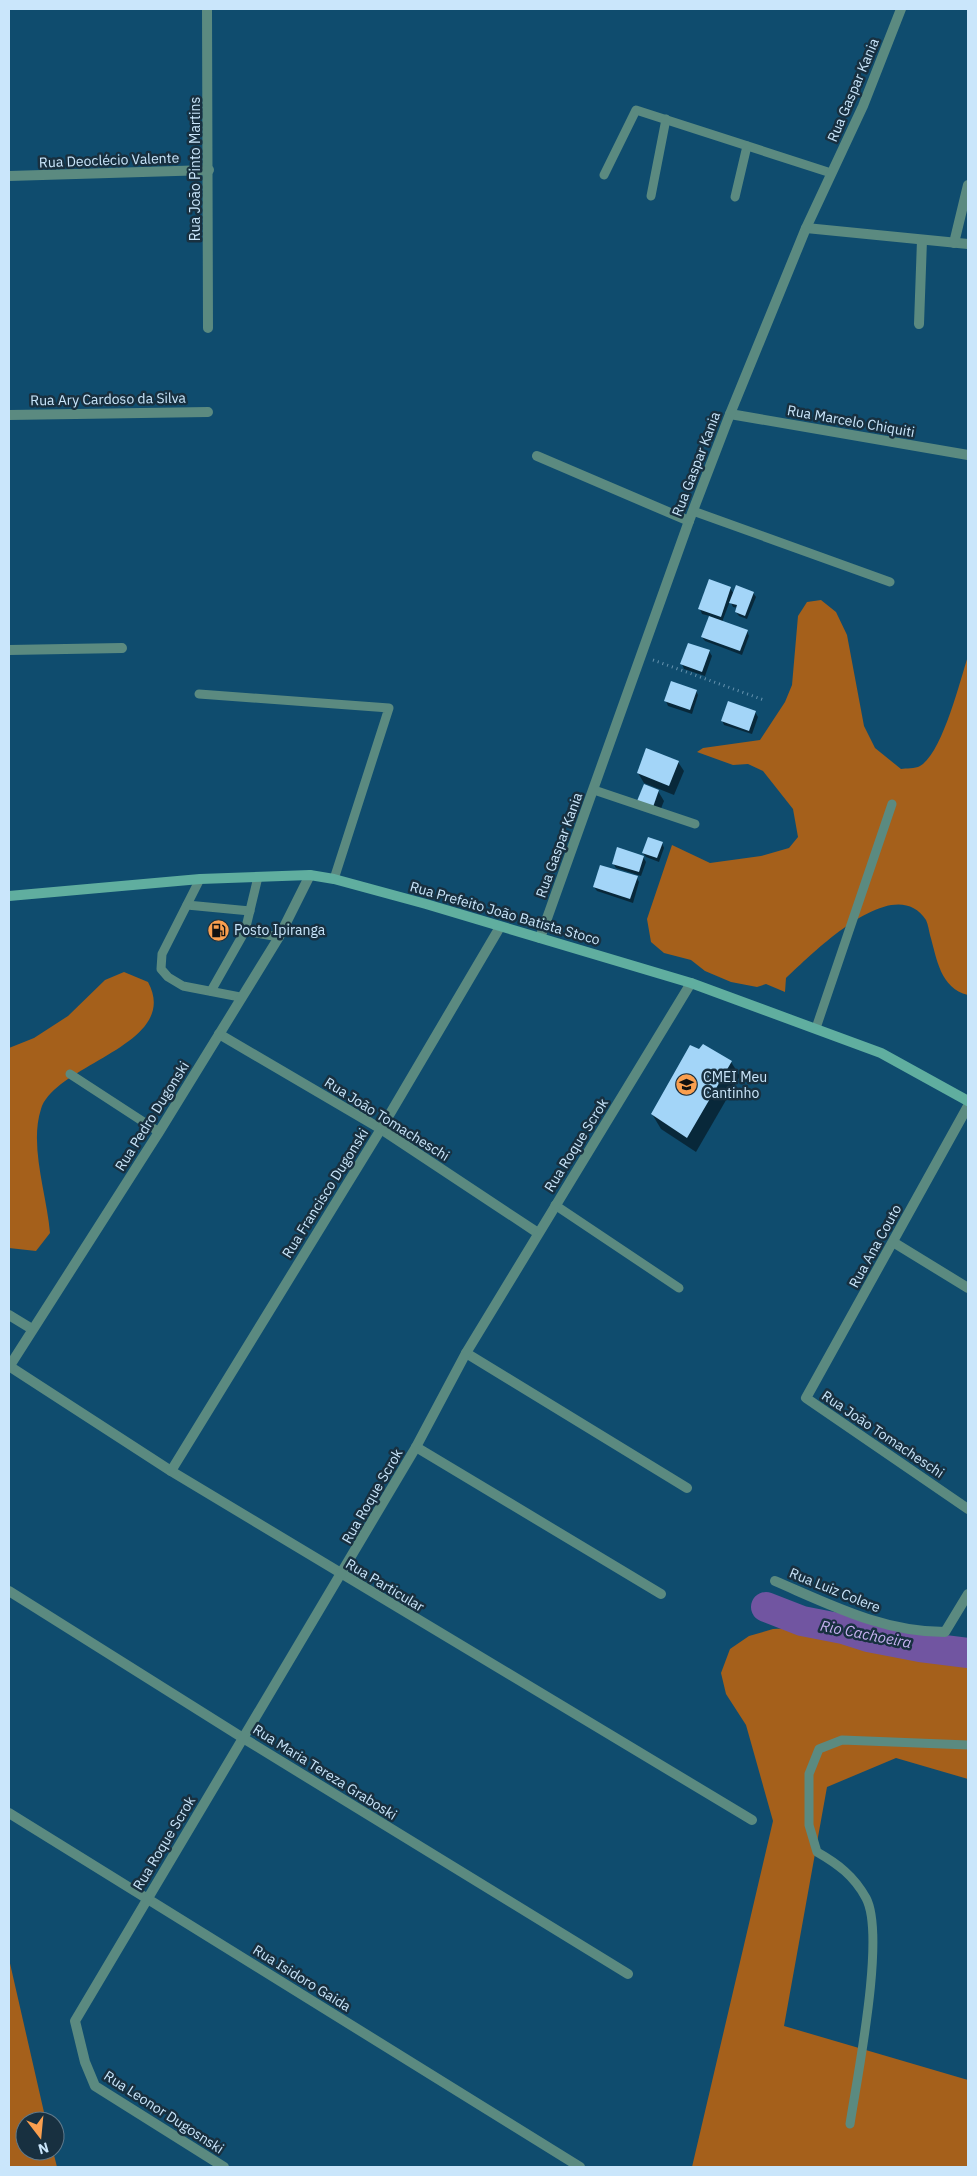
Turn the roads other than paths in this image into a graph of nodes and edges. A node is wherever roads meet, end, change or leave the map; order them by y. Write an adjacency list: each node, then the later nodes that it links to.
1 (207, 9): 5 (street, Rua João Pinto Martins)
2 (901, 9): 6 (street, Rua Gaspar Kania)
3 (666, 119): 4 (lane); 7 (lane); 10 (lane)
4 (747, 146): 6 (lane); 11 (lane)
5 (209, 170): 8 (street, Rua Deoclécio Valente); 17 (street, Rua João Pinto Martins)
6 (831, 173): 12 (street, Rua Gaspar Kania)
7 (604, 175)
8 (9, 176)
9 (968, 185): 14 (street)
10 (651, 196)
11 (735, 197)
12 (806, 228): 13 (street); 20 (street, Rua Gaspar Kania)
13 (922, 240): 14 (street); 16 (street)
14 (954, 243): 15 (street)
15 (968, 244)
16 (919, 324)
17 (208, 328)
18 (208, 412): 19 (street, Rua Ary Cardoso da Silva)
19 (9, 414)
20 (730, 414): 21 (street, Rua Marcelo Chiquiti); 23 (street, Rua Gaspar Kania)
21 (968, 455)
22 (537, 456): 24 (street)
23 (693, 510): 24 (street, Rua Gaspar Kania); 25 (lane)
24 (689, 521): 29 (street, Rua Gaspar Kania)
25 (890, 582)
26 (122, 648): 27 (street)
27 (9, 650)
28 (199, 694): 35 (lane)
29 (594, 790): 31 (lane); 42 (street, Rua Gaspar Kania)
30 (892, 804): 46 (lane)
31 (695, 824)
32 (310, 875): 33 (main road, Rua Prefeito João Batista Stoco); 35 (main road, Rua Prefeito João Batista Stoco); 41 (street, Rua Pedro Dugonski)
33 (258, 877): 34 (main road, Rua Prefeito João Batista Stoco); 38 (lane)
34 (200, 879): 36 (main road, Rua Prefeito João Batista Stoco); 37 (lane)
35 (334, 879): 39 (main road, Rua Prefeito João Batista Stoco)
36 (9, 896)
37 (187, 905): 38 (lane); 44 (lane)
38 (250, 911): 40 (lane)
39 (500, 927): 42 (main road, Rua Prefeito João Batista Stoco); 51 (street, Rua Francisco Dugonski)
40 (245, 930): 41 (lane); 44 (lane)
41 (279, 937): 45 (street, Rua Pedro Dugonski)
42 (540, 938): 43 (main road, Rua Prefeito João Batista Stoco)
43 (691, 983): 46 (main road, Rua Prefeito João Batista Stoco); 53 (street, Rua Roque Scrok)
44 (211, 991): 45 (lane)
45 (240, 997): 47 (street, Rua Pedro Dugonski)
46 (816, 1028): 49 (main road, Rua Prefeito João Batista Stoco)
47 (219, 1034): 51 (street, Rua João Tomacheschi); 52 (street, Rua Pedro Dugonski)
48 (70, 1074): 52 (lane)
49 (968, 1101)
50 (968, 1106): 55 (street, Rua Ana Couto)
51 (381, 1129): 54 (street, Rua João Tomacheschi); 64 (street, Rua Francisco Dugonski)
52 (159, 1132): 59 (street, Rua Pedro Dugonski)
53 (555, 1206): 54 (street, Rua Roque Scrok); 56 (lane)
54 (538, 1233): 60 (street, Rua Roque Scrok)
55 (893, 1242): 57 (street); 62 (street, Rua Ana Couto)
56 (680, 1288)
57 (968, 1288)
58 (9, 1314): 59 (street)
59 (32, 1329): 61 (street, Rua Pedro Dugonski)
60 (466, 1353): 63 (street, Rua Roque Scrok); 65 (street)
61 (9, 1366): 64 (street, Rua Particular)
62 (806, 1398): 66 (street, Rua João Tomacheschi)
63 (416, 1447): 67 (street, Rua Roque Scrok); 70 (street)
64 (171, 1471): 67 (street, Rua Particular)
65 (687, 1488)
66 (968, 1509)
67 (342, 1575): 72 (street, Rua Roque Scrok); 75 (street, Rua Particular)
68 (775, 1581): 71 (street, Rua Luiz Colere)
69 (9, 1591): 72 (street, Rua Maria Tereza Graboski)
70 (661, 1594)
71 (968, 1594)
72 (243, 1738): 76 (street, Rua Roque Scrok); 77 (street, Rua Maria Tereza Graboski)
73 (968, 1745): 79 (lane)
74 (9, 1812): 76 (street, Rua Isidoro Gaida)
75 (752, 1820)
76 (147, 1898): 78 (street, Rua Roque Scrok); 81 (street, Rua Isidoro Gaida)
77 (628, 1974)
78 (75, 2021): 80 (street, Rua Leonor Dugosnski)
79 (850, 2124)
80 (224, 2167)
81 (578, 2167)

